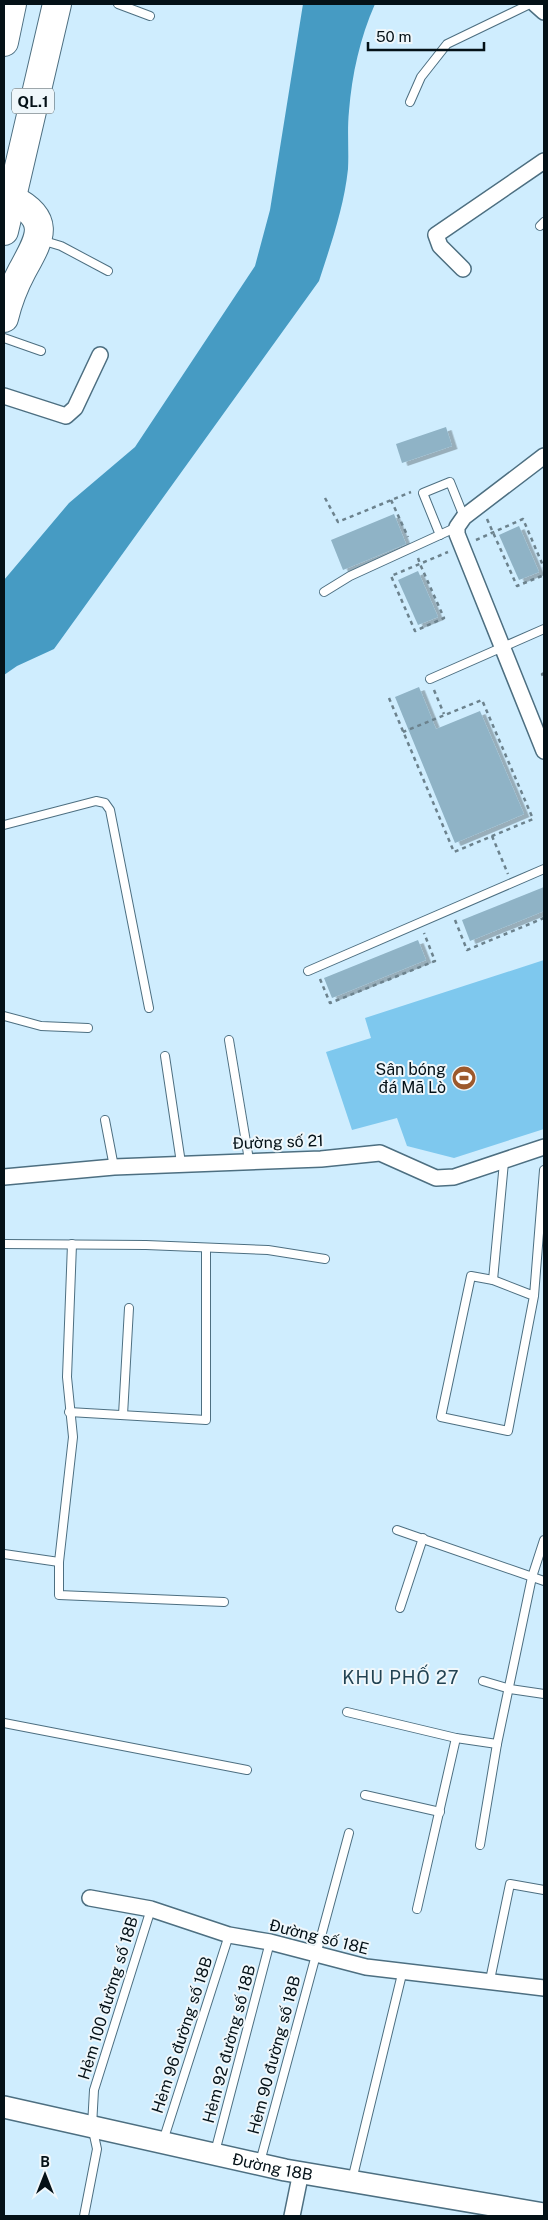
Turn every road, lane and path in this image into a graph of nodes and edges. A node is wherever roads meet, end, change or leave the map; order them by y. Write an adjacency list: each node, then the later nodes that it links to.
1 (12, 4): 9 (highway)
2 (38, 4): 11 (highway, QL.1)
3 (57, 4): 13 (highway, QL.1)
4 (118, 4): 8 (lane)
5 (530, 4): 10 (lane)
6 (535, 4): 7 (street)
7 (544, 12)
8 (150, 16)
9 (4, 42)
10 (410, 102)
11 (4, 148)
12 (544, 161): 16 (street)
13 (10, 198): 14 (highway, QL.1); 15 (highway)
14 (4, 231)
15 (39, 240): 17 (lane); 18 (highway)
16 (463, 269)
17 (108, 271)
18 (4, 318)
19 (4, 338): 20 (lane)
20 (40, 351)
21 (100, 355): 22 (street)
22 (4, 396)
23 (544, 456): 27 (street)
24 (423, 493): 26 (path); 29 (lane); 30 (lane)
25 (325, 498): 26 (path)
26 (391, 500): 31 (path)
27 (481, 504): 29 (street); 33 (path)
28 (523, 519): 32 (path)
29 (460, 522): 30 (lane); 37 (street)
30 (440, 535): 31 (lane)
31 (413, 548): 34 (path); 35 (lane)
32 (544, 568)
33 (544, 575)
34 (391, 576)
35 (324, 592)
36 (544, 628): 37 (lane)
37 (503, 647): 40 (lane); 44 (street)
38 (544, 673): 39 (path)
39 (544, 678)
40 (430, 679): 42 (path)
41 (389, 698): 43 (path)
42 (445, 715): 43 (path); 46 (path)
43 (403, 732): 46 (path)
44 (544, 750)
45 (4, 825): 53 (lane)
46 (492, 836): 48 (path)
47 (544, 869): 48 (lane)
48 (512, 883): 49 (lane)
49 (450, 909): 50 (path); 51 (lane)
50 (544, 918)
51 (419, 923): 52 (lane); 52 (path)
52 (312, 969)
53 (149, 1008)
54 (4, 1016): 55 (lane)
55 (88, 1028)
56 (229, 1040): 60 (lane)
57 (165, 1056): 62 (lane)
58 (105, 1120): 63 (lane)
59 (544, 1147): 61 (street, Đường số 21)
60 (249, 1160): 61 (street, Đường số 21); 62 (street, Đường số 21)
61 (504, 1162): 70 (lane)
62 (181, 1163): 63 (street, Đường số 21)
63 (114, 1167): 65 (street, Đường số 21)
64 (544, 1170): 71 (lane)
65 (4, 1177)
66 (4, 1244): 67 (lane)
67 (72, 1244): 68 (lane); 73 (lane)
68 (206, 1249): 69 (lane); 74 (lane)
69 (325, 1259)
70 (493, 1280): 71 (lane); 71 (lane)
71 (534, 1296)
72 (129, 1308): 74 (lane)
73 (69, 1412): 74 (lane); 79 (lane)
74 (123, 1416)
75 (396, 1530): 76 (lane)
76 (423, 1538): 80 (lane); 83 (lane)
77 (544, 1540): 80 (lane)
78 (4, 1554): 79 (lane)
79 (59, 1562): 82 (lane)
80 (532, 1576): 81 (lane); 85 (lane)
81 (544, 1581)
82 (224, 1602)
83 (400, 1608)
84 (482, 1680): 85 (lane)
85 (510, 1689): 86 (lane); 90 (lane)
86 (544, 1694)
87 (347, 1712): 89 (lane)
88 (4, 1723): 91 (lane)
89 (456, 1738): 90 (lane); 93 (lane)
90 (497, 1744): 95 (lane)
91 (248, 1770)
92 (365, 1795): 93 (lane)
93 (440, 1812): 99 (lane)
94 (349, 1833): 102 (lane, Hẻm 90 đường số 18B)
95 (480, 1845)
96 (544, 1890): 104 (lane)
97 (90, 1898): 98 (street, Đường số 18E)
98 (150, 1909): 100 (street, Đường số 18E); 107 (lane, Hẻm 100 đường số 18B)
99 (417, 1909)
100 (229, 1935): 101 (street, Đường số 18E); 108 (lane, Hẻm 96 đường số 18B)
101 (270, 1942): 102 (street, Đường số 18E); 109 (lane, Hẻm 92 đường số 18B)
102 (315, 1953): 103 (street, Đường số 18E); 110 (lane, Hẻm 90 đường số 18B)
103 (403, 1970): 104 (street, Đường số 18E); 112 (lane)
104 (490, 1980): 105 (street, Đường số 18E)
105 (544, 1988)
106 (4, 2107): 107 (street, Đường 18B)
107 (92, 2126): 108 (street, Đường 18B); 114 (lane, Hẻm 100 đường số 18B)
108 (162, 2142): 109 (street, Đường 18B)
109 (214, 2154): 110 (street, Đường 18B)
110 (259, 2164): 111 (street, Đường 18B)
111 (300, 2172): 112 (street, Đường 18B); 115 (street)
112 (352, 2181): 113 (street, Đường 18B)
113 (541, 2214)
114 (84, 2216)
115 (292, 2216)

